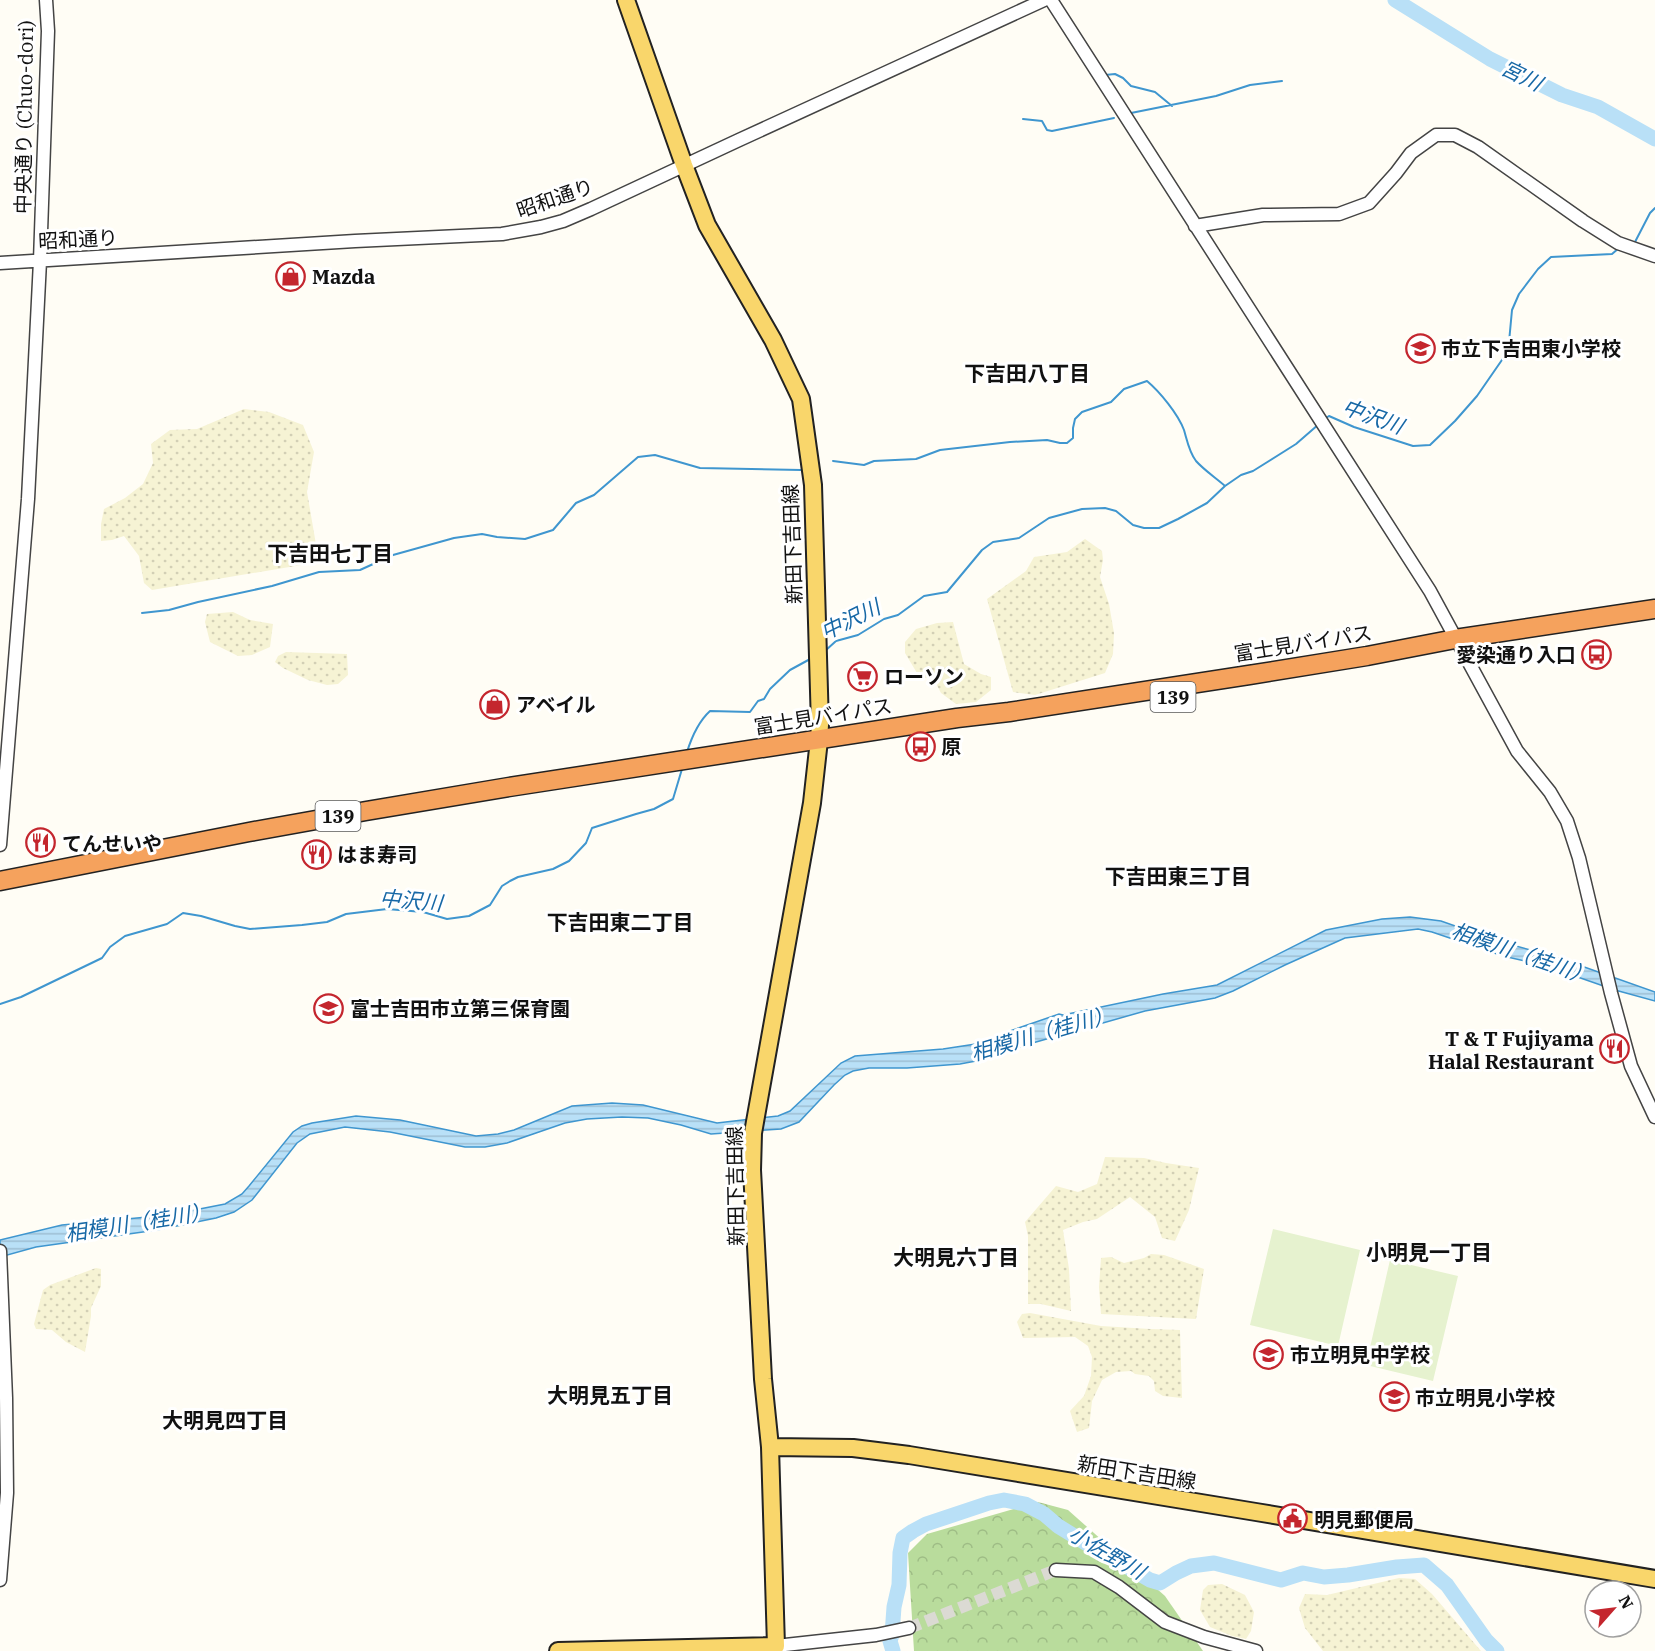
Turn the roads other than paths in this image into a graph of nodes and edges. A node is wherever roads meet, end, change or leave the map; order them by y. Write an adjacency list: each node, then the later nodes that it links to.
1 (46, 0): 8 (street, 中央通り (Chuo-dori))
2 (626, 0): 5 (main road, 新田下吉田線)
3 (1044, 0): 5 (street, 昭和通り)
4 (1051, 0): 6 (street)
5 (684, 165): 8 (street, 昭和通り); 13 (main road, 新田下吉田線)
6 (1195, 226): 7 (street); 12 (street)
7 (1655, 256)
8 (40, 261): 9 (street, 昭和通り); 15 (street, 中央通り (Chuo-dori))
9 (0, 263)
10 (1655, 609): 12 (highway, 富士見バイパス / 139)
11 (1655, 619): 12 (highway, 富士見バイパス / 139)
12 (1459, 645): 13 (highway, 富士見バイパス / 139); 18 (street)
13 (818, 746): 14 (highway, 富士見バイパス / 139); 20 (main road, 新田下吉田線)
14 (684, 766): 16 (highway, 富士見バイパス / 139); 17 (highway, 富士見バイパス / 139)
15 (0, 845)
16 (0, 881)
17 (0, 892)
18 (1655, 1117)
19 (0, 1257): 23 (street)
20 (770, 1447): 22 (main road, 新田下吉田線); 25 (main road)
21 (1056, 1570): 27 (street)
22 (1655, 1579)
23 (0, 1580)
24 (904, 1629): 25 (street)
25 (776, 1646): 26 (main road)
26 (558, 1651)
27 (1256, 1651)

